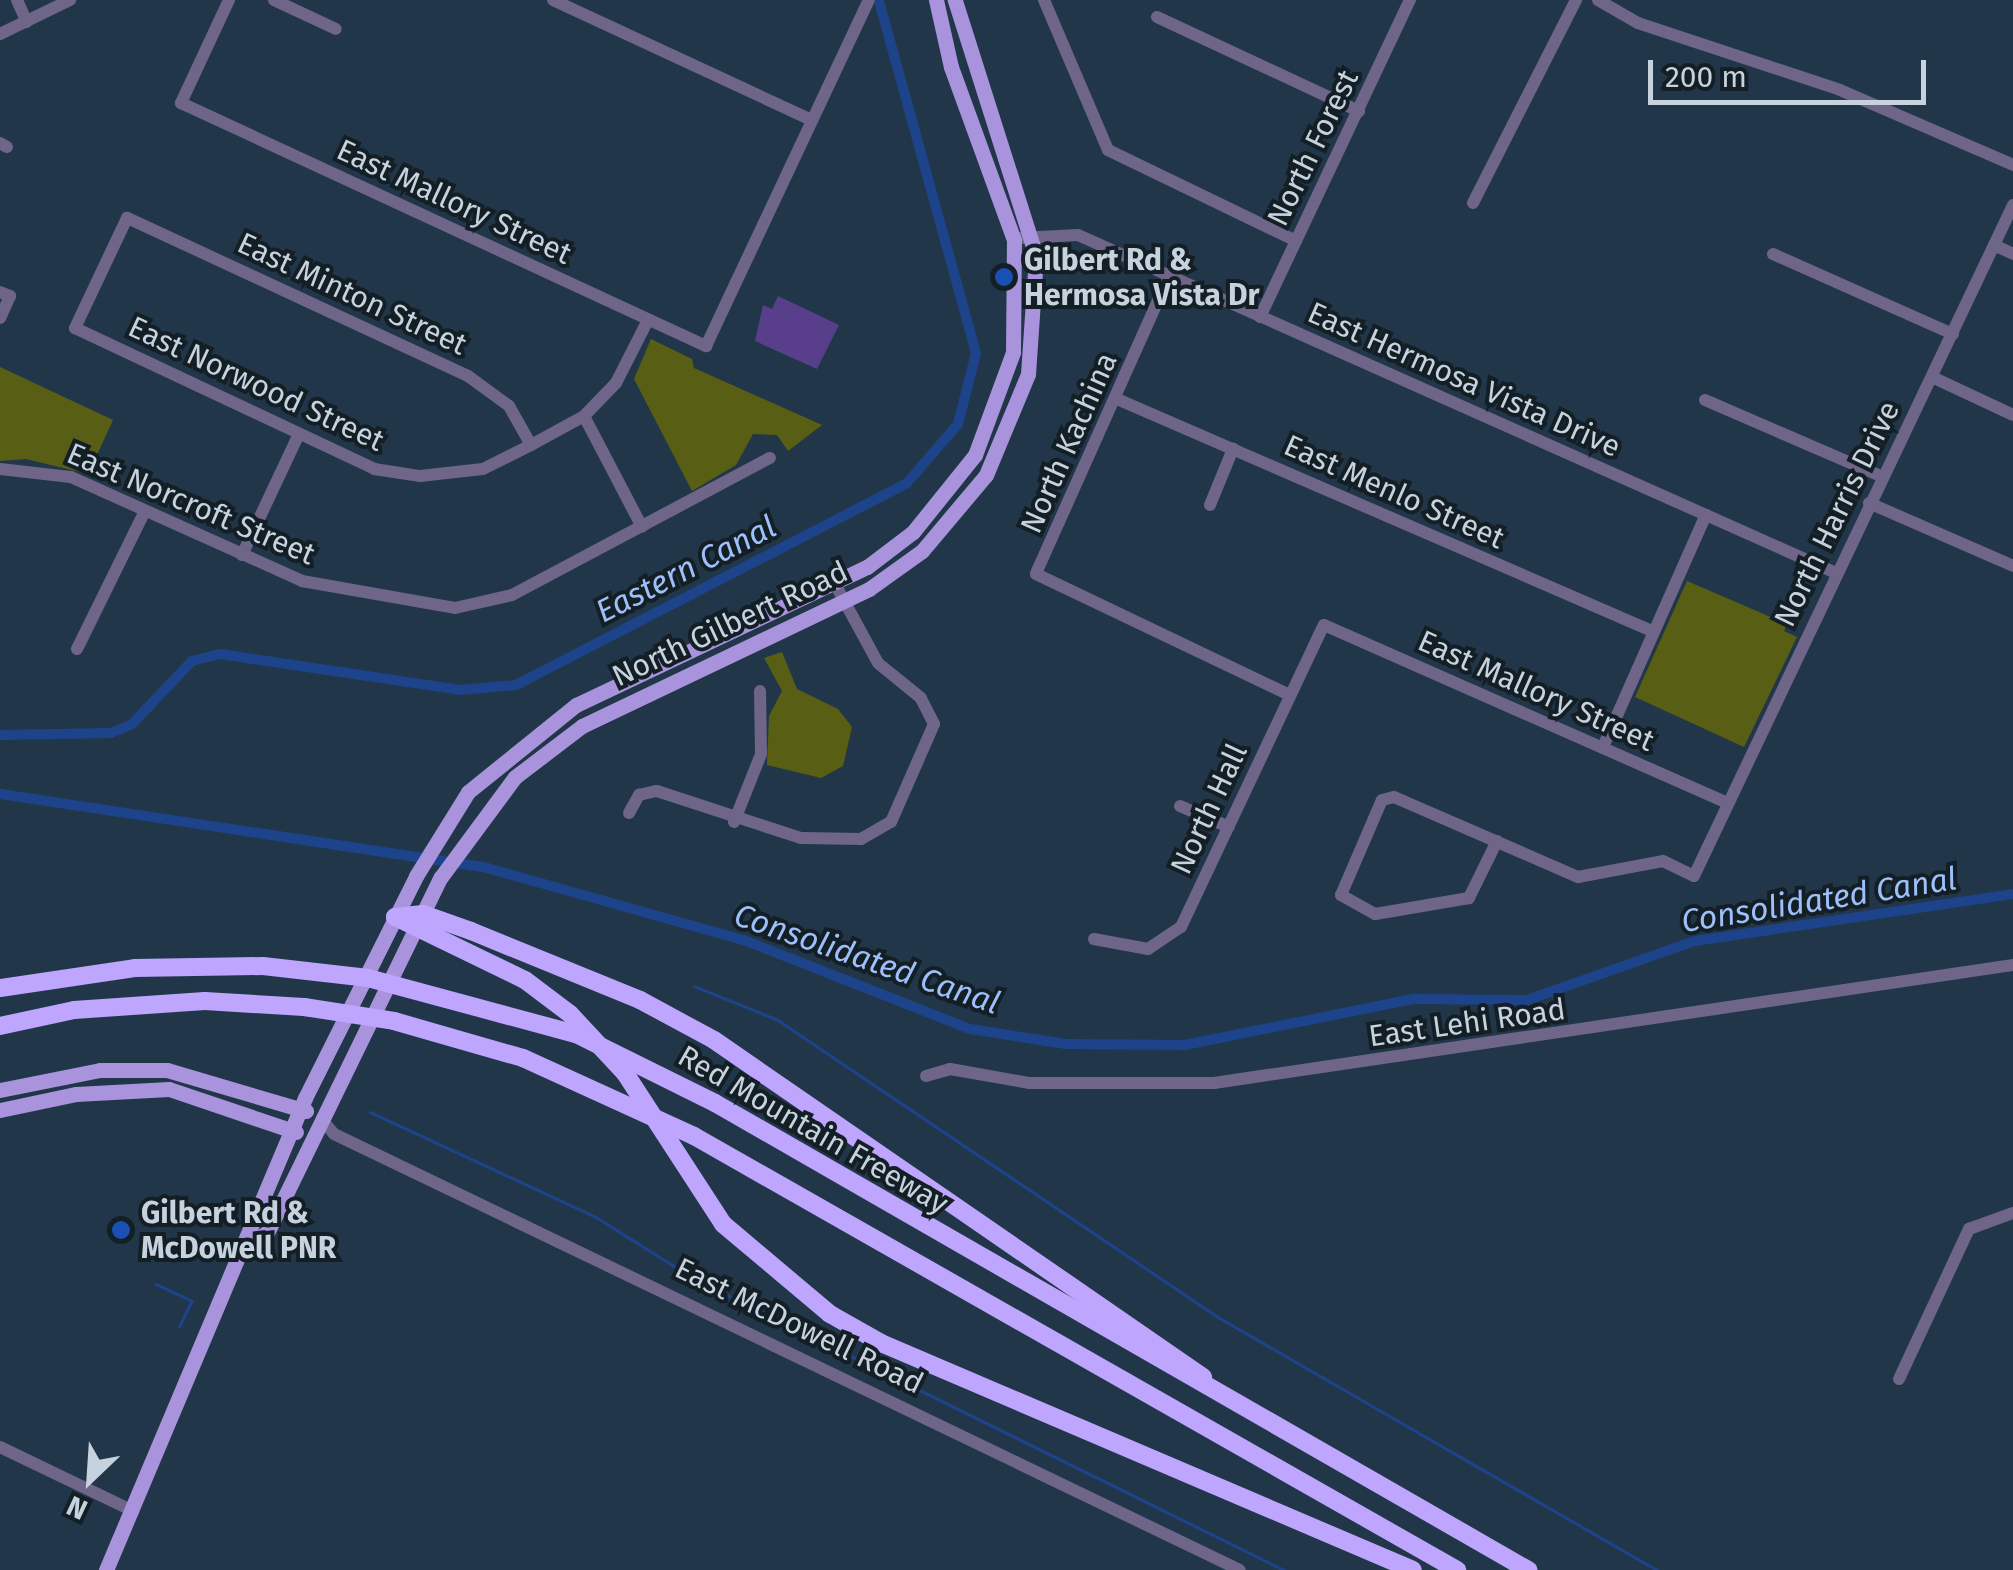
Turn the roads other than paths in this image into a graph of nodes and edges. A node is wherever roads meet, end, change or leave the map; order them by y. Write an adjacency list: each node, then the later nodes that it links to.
1 (16, 0): 14 (street)
2 (229, 0): 33 (street, East Mallory Street)
3 (274, 0): 15 (street)
4 (554, 0): 18 (street)
5 (869, 0): 18 (street)
6 (936, 0): 24 (main road, North Gilbert Road)
7 (956, 0): 23 (main road, North Gilbert Road)
8 (1044, 0): 25 (street)
9 (1410, 0): 17 (street, North Forest)
10 (1576, 0): 20 (street)
11 (1598, 0): 19 (street)
12 (74, 4): 14 (street)
13 (1157, 17): 17 (street)
14 (27, 22): 16 (street)
15 (336, 29)
16 (0, 34)
17 (1359, 111): 25 (street, North Forest)
18 (812, 120): 33 (street, East Mallory Street)
19 (2013, 165)
20 (1473, 204)
21 (2013, 205): 26 (street, North Harris Drive)
22 (127, 218): 40 (street, East Norwood Street); 41 (street, East Minton Street)
23 (1033, 235): 24 (street, East Hermosa Vista Drive); 29 (street, East Hermosa Vista Drive); 55 (main road, North Gilbert Road)
24 (1014, 240): 54 (main road, North Gilbert Road)
25 (1296, 241): 31 (street, North Forest)
26 (1994, 245): 28 (street); 34 (street, North Harris Drive)
27 (1773, 254): 34 (street)
28 (2013, 254)
29 (1170, 276): 31 (street, East Hermosa Vista Drive); 36 (street, North Kachina)
30 (5, 294): 32 (street)
31 (1260, 317): 49 (street, East Hermosa Vista Drive)
32 (0, 318)
33 (648, 320): 39 (street, East Norwood Street)
34 (1953, 334): 35 (street, North Harris Drive)
35 (1932, 377): 38 (street); 45 (street, North Harris Drive)
36 (1117, 398): 42 (street, East Menlo Street); 60 (street, North Kachina)
37 (1705, 400): 45 (street)
38 (2013, 415)
39 (584, 416): 41 (street, East Norwood Street); 50 (street)
40 (299, 434): 41 (street, East Norwood Street); 51 (street)
41 (531, 445)
42 (1234, 449): 47 (street); 57 (street, East Menlo Street)
43 (770, 458): 50 (street, East Norcroft Street)
44 (0, 469): 48 (street, East Norcroft Street)
45 (1883, 476): 46 (street, North Harris Drive)
46 (1869, 504): 52 (street); 53 (street, North Harris Drive)
47 (1210, 505)
48 (146, 510): 51 (street, East Norcroft Street); 58 (street)
49 (1706, 514): 53 (street, East Hermosa Vista Drive); 57 (street)
50 (642, 527): 51 (street, East Norcroft Street)
51 (242, 555)
52 (2013, 566)
53 (1834, 572): 62 (street, North Harris Drive)
54 (835, 584): 55 (street); 68 (main road, North Gilbert Road)
55 (845, 604): 65 (street); 69 (main road, North Gilbert Road)
56 (1324, 626): 60 (street, North Hall); 61 (street, East Mallory Street)
57 (1652, 632): 61 (street)
58 (77, 649)
59 (760, 692): 65 (street)
60 (1290, 695): 66 (street, North Hall)
61 (1603, 747): 62 (street, East Mallory Street)
62 (1727, 803): 67 (street, North Harris Drive)
63 (1180, 806): 66 (street)
64 (630, 812): 65 (street)
65 (734, 822)
66 (1229, 827): 70 (street, North Hall)
67 (1497, 842): 67 (street)
68 (395, 917): 69 (highway); 76 (main road, North Gilbert Road)
69 (419, 922): 78 (main road, North Gilbert Road); 86 (highway); 90 (highway)
70 (1094, 939)
71 (2013, 965): 74 (street, East Lehi Road)
72 (0, 988): 86 (highway, Red Mountain Freeway)
73 (0, 1026): 91 (highway)
74 (926, 1076)
75 (0, 1090): 76 (main road, East McDowell Road)
76 (300, 1108): 78 (main road, East McDowell Road); 79 (main road, North Gilbert Road)
77 (0, 1110): 79 (main road)
78 (322, 1120): 80 (street, East McDowell Road); 81 (main road, North Gilbert Road)
79 (290, 1130): 81 (main road); 83 (main road, North Gilbert Road)
80 (334, 1134): 81 (street); 89 (street, East McDowell Road)
81 (314, 1138): 83 (main road, North Gilbert Road)
82 (2013, 1213): 84 (street)
83 (249, 1242): 87 (main road, North Gilbert Road)
84 (1899, 1379)
85 (0, 1447): 87 (street)
86 (1329, 1462): 92 (highway, Red Mountain Freeway)
87 (133, 1511): 88 (main road, North Gilbert Road)
88 (106, 1570)
89 (1240, 1570)
90 (1413, 1570)
91 (1457, 1570)
92 (1528, 1570)

